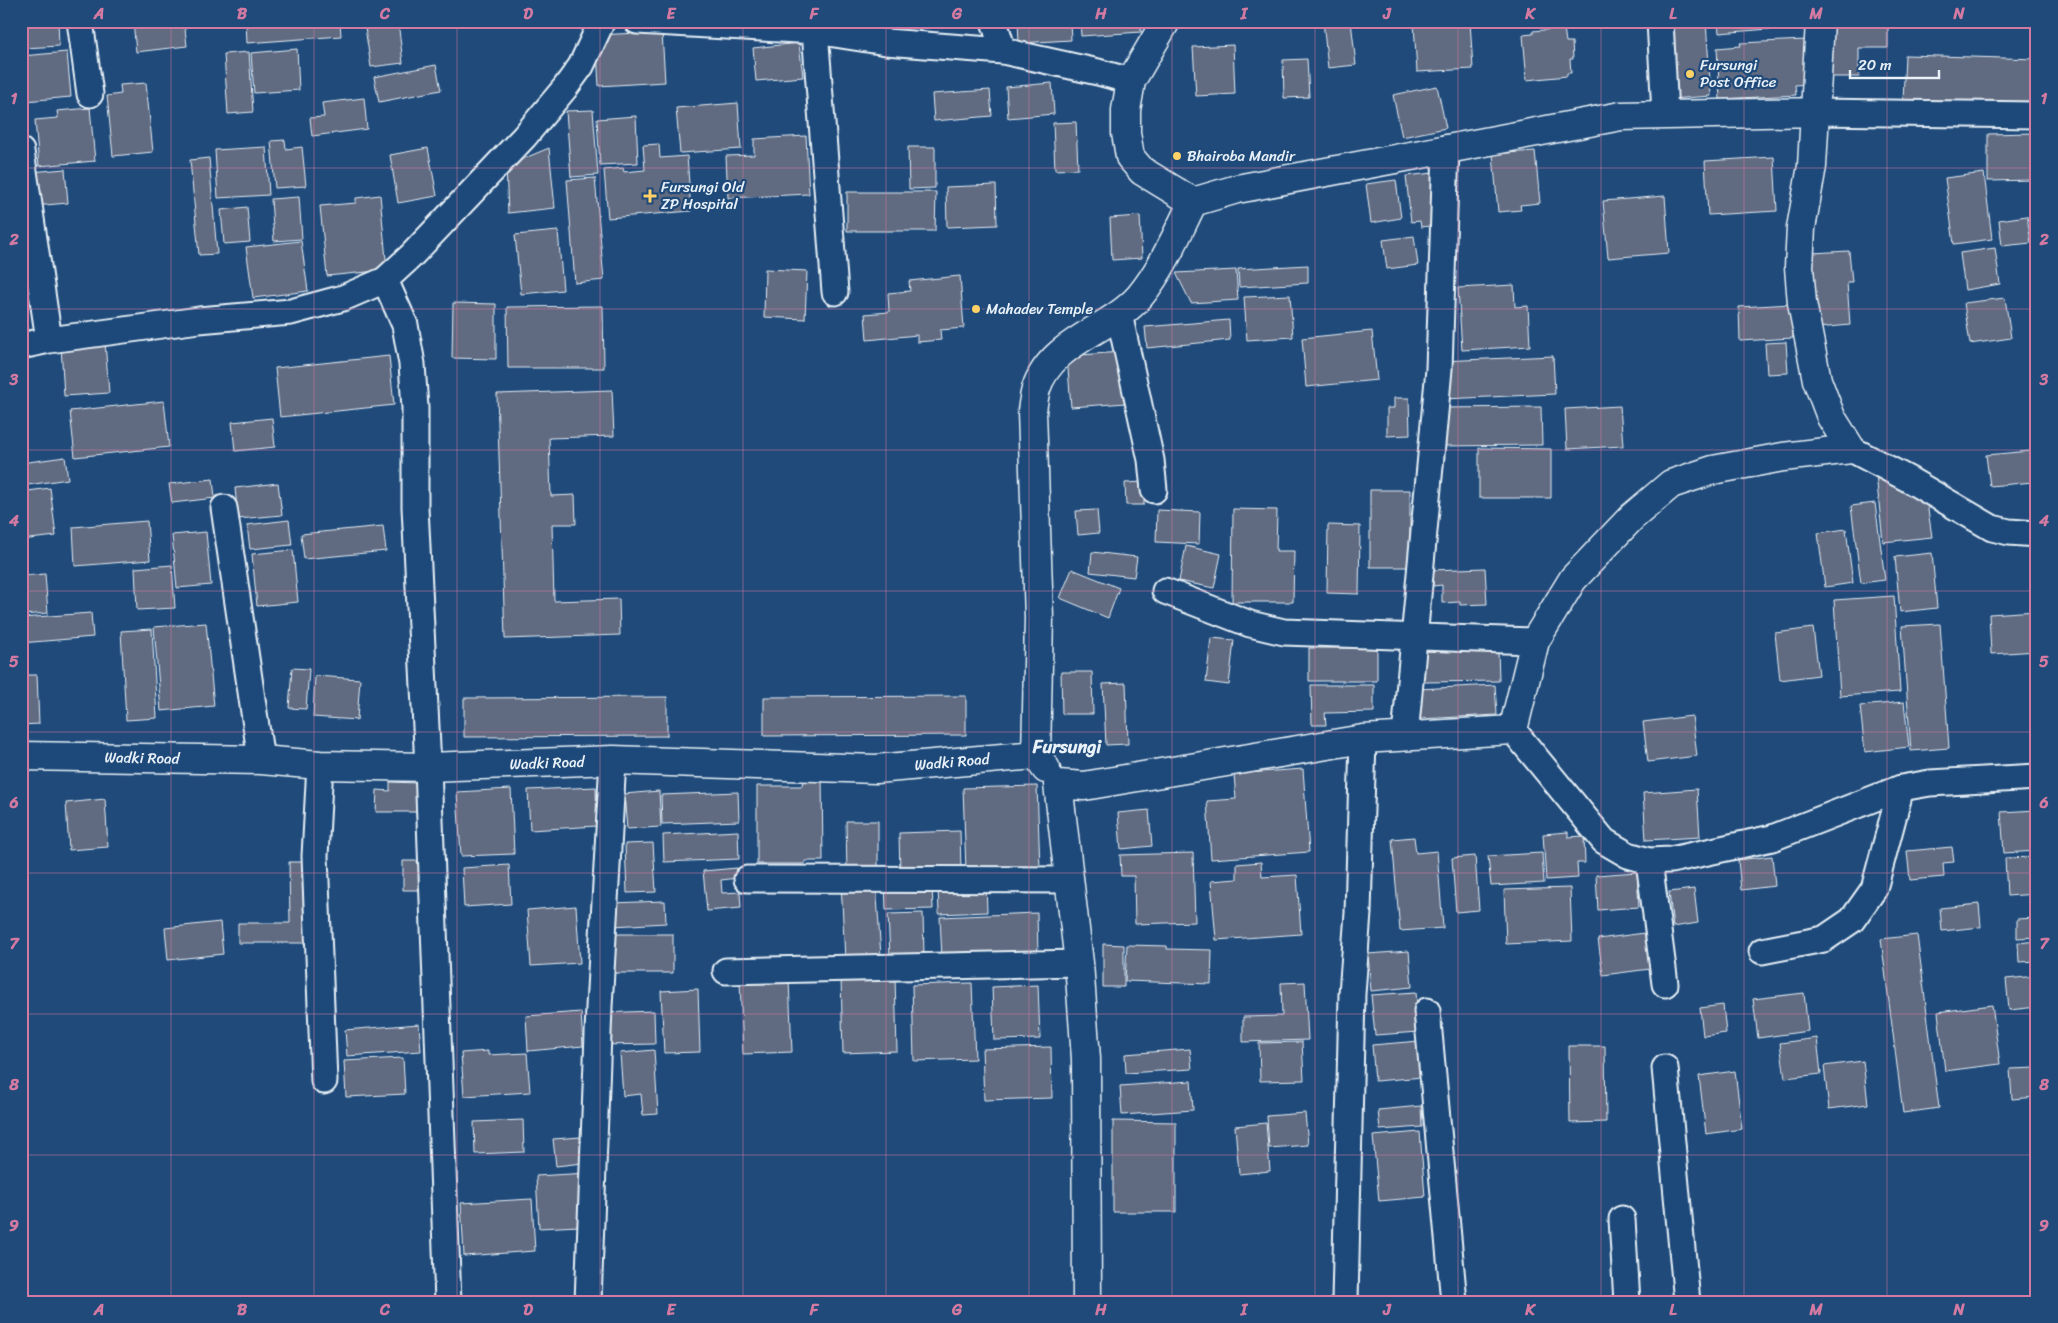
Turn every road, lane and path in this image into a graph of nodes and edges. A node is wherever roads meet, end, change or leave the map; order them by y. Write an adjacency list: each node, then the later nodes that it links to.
1 (80, 21): 11 (street)
2 (602, 21): 18 (street)
3 (637, 21): 8 (street)
4 (994, 21): 9 (street)
5 (1166, 21): 10 (street)
6 (1660, 21): 13 (street)
7 (1820, 21): 12 (street)
8 (816, 31): 9 (street); 19 (street)
9 (1003, 51): 10 (street)
10 (1131, 81): 17 (street)
11 (90, 94)
12 (1816, 112): 13 (street); 14 (street); 23 (street)
13 (1665, 114): 15 (street)
14 (2037, 115)
15 (1446, 148): 17 (street); 28 (street)
16 (21, 151): 21 (street)
17 (1193, 202): 20 (street)
18 (385, 280): 21 (street); 38 (street)
19 (835, 292)
20 (1119, 314): 24 (street); 33 (street)
21 (49, 340): 22 (street)
22 (21, 346)
23 (1851, 450): 26 (street); 29 (street)
24 (1154, 490)
25 (224, 508): 35 (street)
26 (2037, 534)
27 (1165, 591): 28 (street)
28 (1413, 638): 29 (street); 31 (street)
29 (1535, 640): 30 (street)
30 (1513, 730): 31 (street); 42 (street)
31 (1405, 736): 32 (street)
32 (1363, 739): 40 (street); 56 (street)
33 (1036, 755): 36 (street, Wadki Road); 40 (street)
34 (21, 756): 35 (street, Wadki Road)
35 (261, 760): 37 (street, Wadki Road)
36 (613, 760): 38 (street, Wadki Road); 54 (street)
37 (320, 765): 38 (street, Wadki Road); 51 (street)
38 (428, 767): 53 (street)
39 (2037, 777): 41 (street)
40 (1058, 784): 44 (street)
41 (1901, 788): 42 (street); 45 (street)
42 (1649, 861): 48 (street)
43 (747, 879): 44 (street)
44 (1070, 880): 46 (street)
45 (1762, 951)
46 (1079, 963): 47 (street); 55 (street)
47 (726, 971)
48 (1665, 984)
49 (1427, 1011): 57 (street)
50 (1665, 1068): 59 (street)
51 (324, 1081)
52 (1622, 1219): 58 (street)
53 (448, 1302)
54 (588, 1302)
55 (1086, 1302)
56 (1346, 1302)
57 (1454, 1302)
58 (1627, 1302)
59 (1687, 1302)

